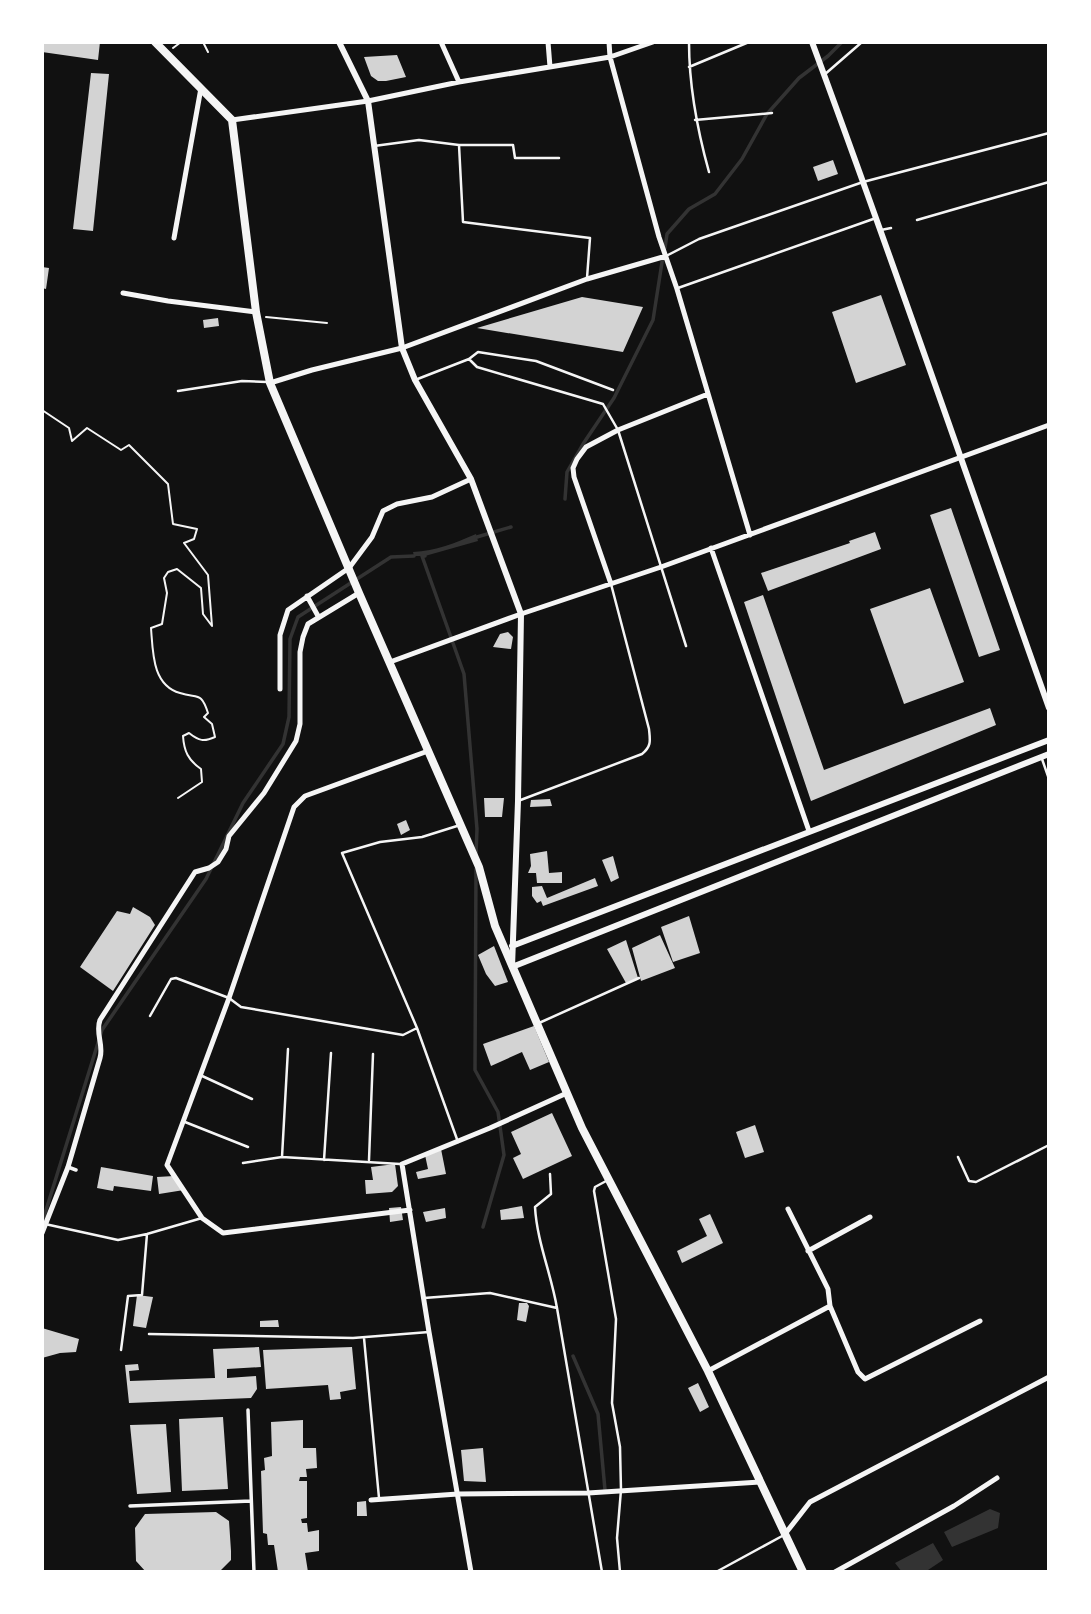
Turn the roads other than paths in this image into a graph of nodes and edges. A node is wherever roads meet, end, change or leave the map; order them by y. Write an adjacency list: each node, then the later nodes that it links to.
1 (155, 42): 16 (main road)
2 (339, 42): 17 (street)
3 (441, 42): 15 (street)
4 (548, 42): 12 (street)
5 (609, 42): 11 (street)
6 (653, 42): 11 (street)
7 (689, 42): 13 (lane)
8 (749, 42): 13 (lane)
9 (812, 42): 14 (street)
10 (862, 42): 14 (lane)
11 (610, 57): 12 (street); 33 (street)
12 (550, 67): 15 (street)
13 (689, 67): 20 (lane)
14 (824, 75): 26 (street)
15 (458, 82): 17 (street)
16 (201, 88): 19 (main road); 32 (street)
17 (368, 101): 19 (street); 23 (street)
18 (772, 113): 20 (lane)
19 (232, 120): 37 (main road)
20 (695, 120): 25 (lane)
21 (1049, 134): 26 (lane)
22 (459, 145): 23 (lane); 24 (lane); 34 (lane)
23 (374, 146): 38 (street)
24 (559, 158)
25 (709, 172)
26 (863, 182): 28 (street); 33 (lane)
27 (1049, 182): 29 (lane)
28 (876, 218): 31 (street); 35 (lane)
29 (917, 220)
30 (891, 228): 31 (lane)
31 (881, 230): 47 (street)
32 (174, 238)
33 (666, 256): 34 (street); 35 (street)
34 (587, 279): 38 (street)
35 (677, 289): 44 (street)
36 (123, 293): 37 (street)
37 (256, 312): 41 (main road)
38 (402, 348): 40 (street); 41 (street)
39 (468, 359): 40 (lane); 42 (lane); 46 (lane)
40 (415, 380): 48 (street)
41 (270, 383): 43 (lane); 52 (main road)
42 (613, 390)
43 (178, 391)
44 (708, 394): 46 (street); 49 (street)
45 (1049, 425): 47 (street)
46 (618, 430): 51 (lane); 53 (street)
47 (959, 456): 49 (street); 61 (street)
48 (471, 479): 52 (street); 56 (street)
49 (750, 535): 50 (street)
50 (711, 548): 51 (street); 69 (street)
51 (662, 567): 53 (street); 58 (lane)
52 (350, 570): 54 (main road); 55 (street)
53 (611, 584): 56 (street); 67 (lane)
54 (358, 590): 57 (street); 59 (main road)
55 (307, 596): 57 (street); 60 (street)
56 (521, 614): 59 (street); 67 (street)
57 (318, 616): 94 (street)
58 (686, 646)
59 (390, 662): 63 (main road)
60 (280, 689)
61 (1049, 708)
62 (1049, 740): 69 (street)
63 (428, 751): 68 (main road); 74 (street)
64 (1049, 754): 65 (street)
65 (1041, 757): 66 (lane); 72 (street)
66 (1049, 779)
67 (518, 801): 70 (street)
68 (460, 825): 71 (main road); 77 (lane)
69 (809, 831): 70 (street)
70 (514, 945): 71 (street); 72 (street)
71 (504, 948): 72 (main road)
72 (512, 967): 76 (main road)
73 (639, 978): 76 (lane)
74 (229, 998): 75 (lane); 77 (lane); 81 (street)
75 (150, 1016)
76 (536, 1024): 82 (main road)
77 (417, 1028): 85 (lane)
78 (288, 1049): 88 (lane)
79 (331, 1054): 90 (lane)
80 (373, 1054): 91 (lane)
81 (200, 1075): 83 (lane); 84 (street)
82 (567, 1093): 85 (street); 97 (main road)
83 (252, 1099)
84 (182, 1120): 87 (lane); 101 (street)
85 (458, 1142): 93 (street)
86 (1049, 1145): 89 (lane)
87 (248, 1147)
88 (282, 1157): 90 (lane); 92 (lane)
89 (958, 1157)
90 (324, 1160): 91 (lane)
91 (369, 1160): 93 (lane)
92 (243, 1163)
93 (402, 1164): 99 (street)
94 (68, 1167): 95 (street); 102 (street)
95 (76, 1170)
96 (550, 1174): 108 (lane)
97 (608, 1180): 114 (main road); 119 (lane)
98 (788, 1209): 105 (street)
99 (410, 1210): 101 (street); 106 (street)
100 (870, 1217): 105 (street)
101 (202, 1218): 104 (lane)
102 (45, 1224): 103 (street); 104 (lane)
103 (42, 1233)
104 (147, 1234): 113 (lane)
105 (808, 1251): 107 (street)
106 (424, 1298): 108 (lane); 110 (street)
107 (830, 1306): 109 (street); 114 (street)
108 (557, 1308): 120 (lane)
109 (980, 1321)
110 (429, 1332): 112 (lane); 121 (street)
111 (149, 1334): 112 (lane)
112 (364, 1338): 122 (lane)
113 (121, 1350)
114 (708, 1371): 118 (main road)
115 (1049, 1377): 126 (street)
116 (247, 1410): 124 (street)
117 (997, 1478): 133 (street)
118 (760, 1482): 119 (street); 126 (main road)
119 (618, 1490): 120 (street); 130 (lane)
120 (588, 1493): 121 (street); 129 (lane)
121 (457, 1494): 122 (street); 128 (street)
122 (380, 1499): 123 (street)
123 (371, 1500)
124 (251, 1501): 125 (street); 127 (street)
125 (130, 1506)
126 (785, 1534): 131 (lane); 132 (main road)
127 (254, 1572)
128 (471, 1572)
129 (602, 1572)
130 (620, 1572)
131 (716, 1572)
132 (803, 1572)
133 (835, 1572)

